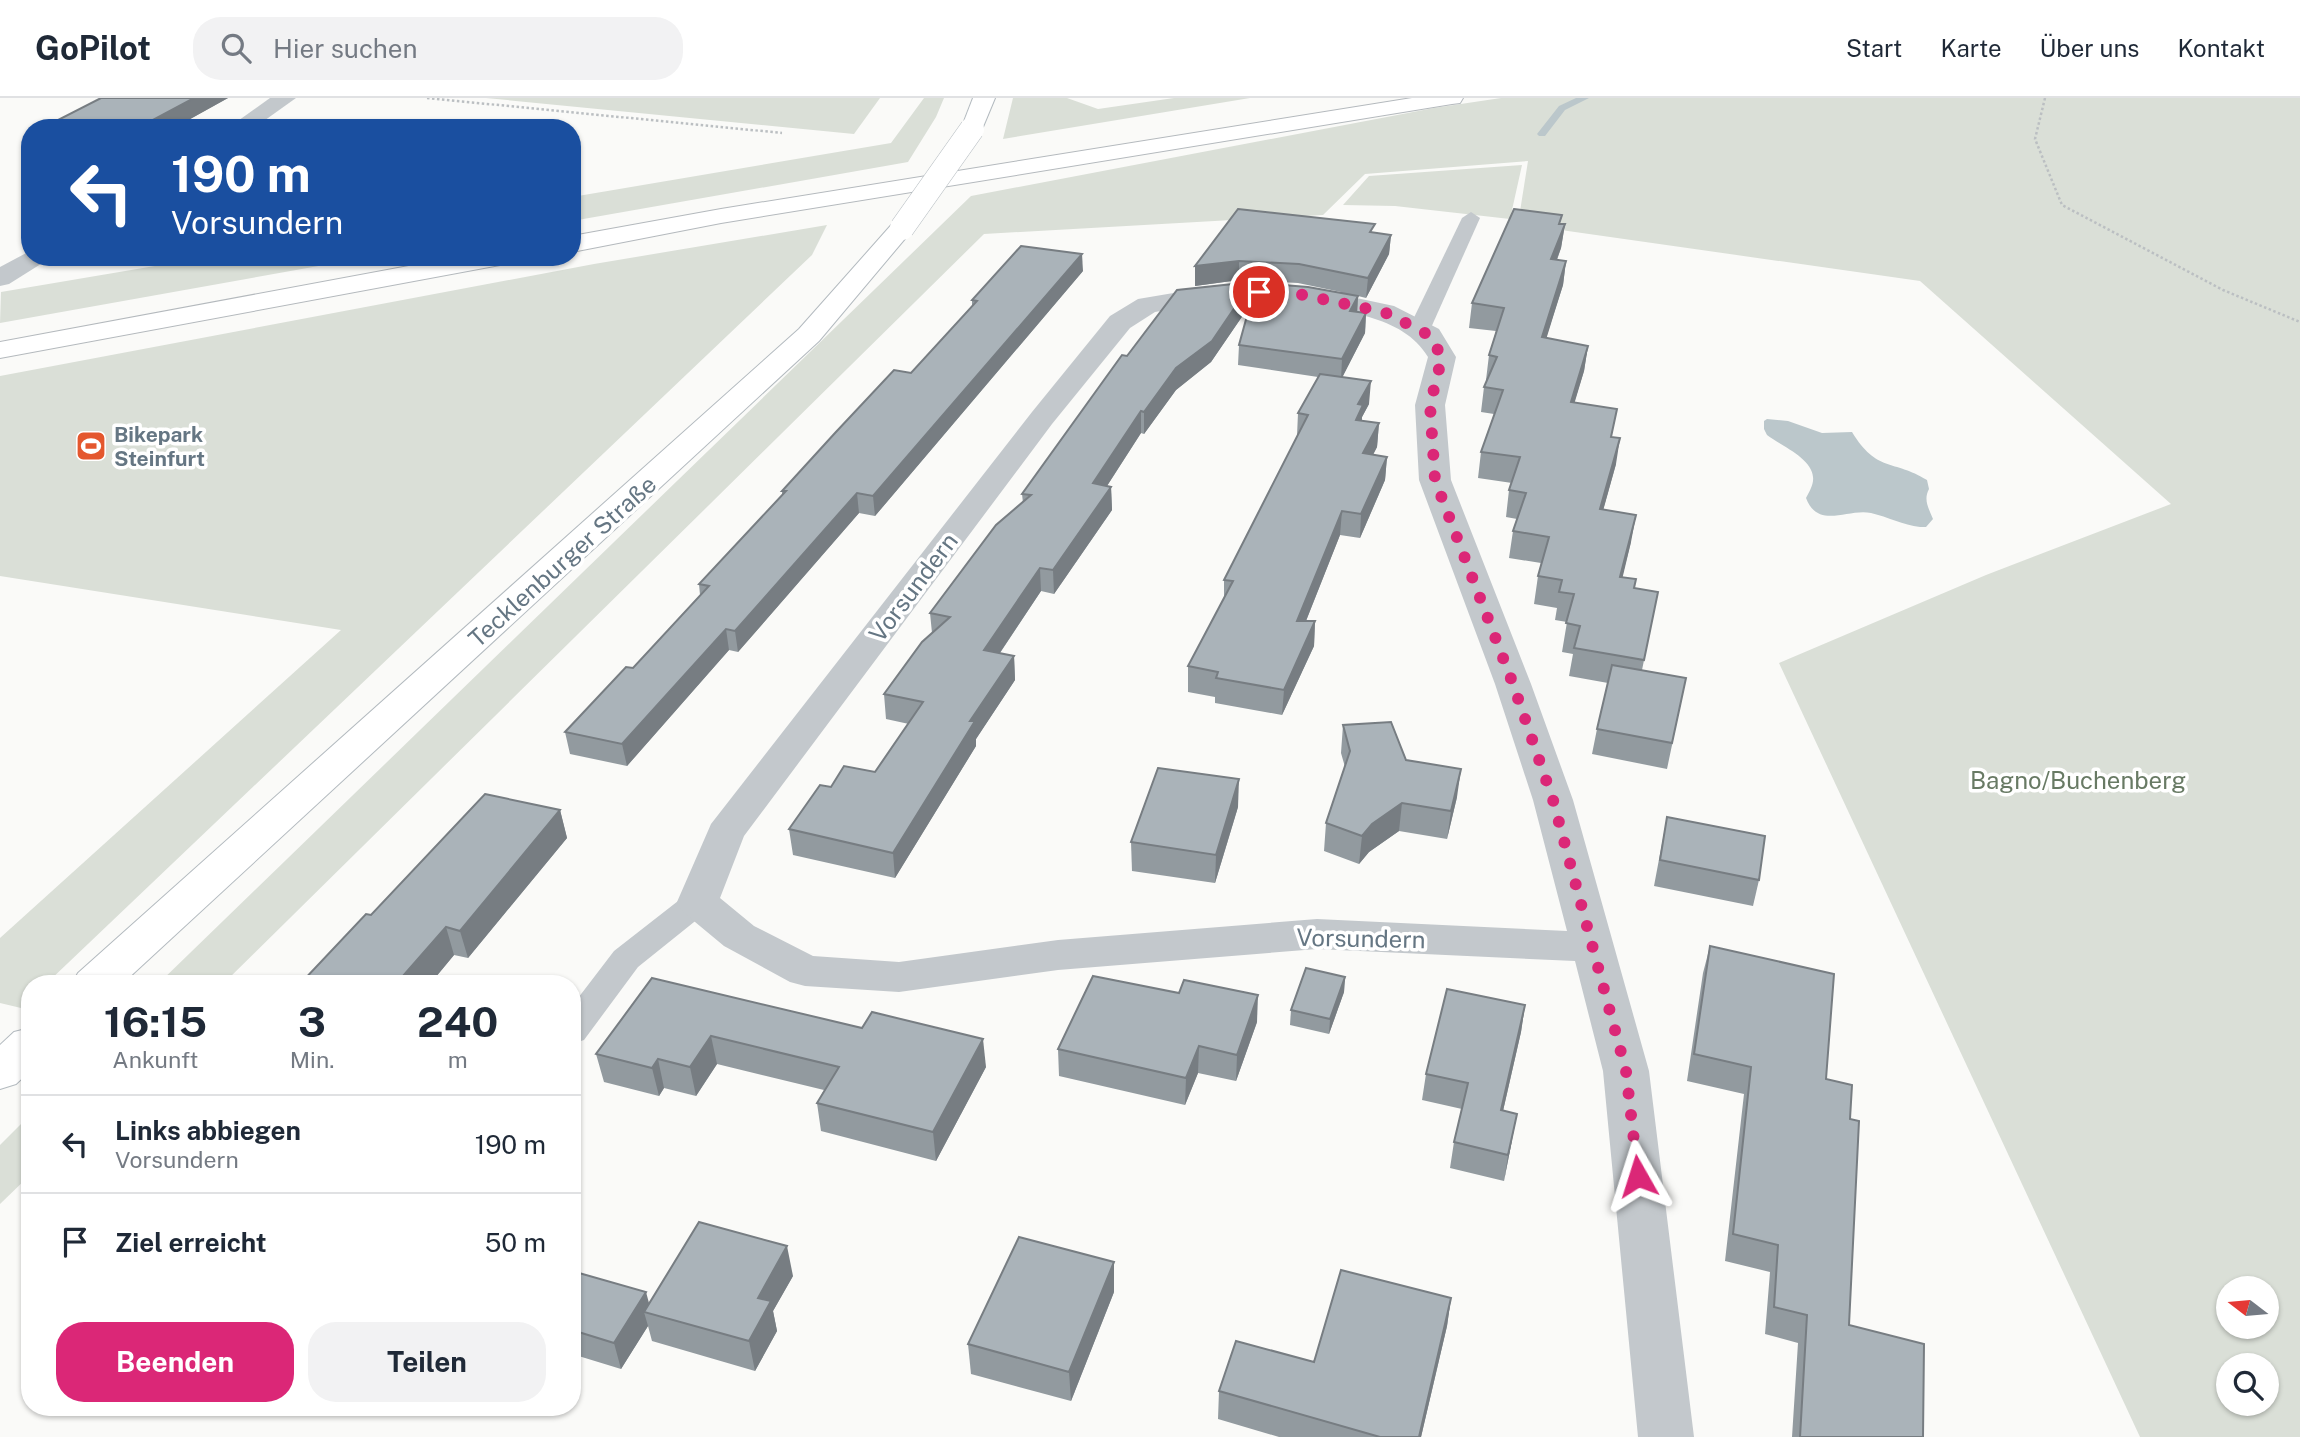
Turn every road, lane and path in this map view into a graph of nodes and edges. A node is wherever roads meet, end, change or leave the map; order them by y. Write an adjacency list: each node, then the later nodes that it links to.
1 (285, 98): 7 (street)
2 (427, 98): 8 (path)
3 (984, 98): 22 (main road, Tecklenburger Straße, bridge)
4 (1372, 98): 10 (main road)
5 (1452, 98): 11 (main road)
6 (2045, 98): 16 (path)
7 (253, 119)
8 (782, 133)
9 (1471, 218): 17 (lane)
10 (581, 229)
11 (581, 242)
12 (21, 265): 15 (street)
13 (385, 266): 18 (main road)
14 (452, 266): 19 (main road)
15 (0, 278)
16 (2300, 322)
17 (1419, 330): 20 (street, Vorsundern); 21 (street, Vorsundern)
18 (0, 338)
19 (0, 351)
20 (698, 902): 21 (street, Vorsundern); 23 (lane)
21 (1591, 947): 26 (street, Vorsundern)
22 (104, 975)
23 (581, 1019)
24 (21, 1052): 25 (main road)
25 (0, 1072)
26 (1666, 1437)

